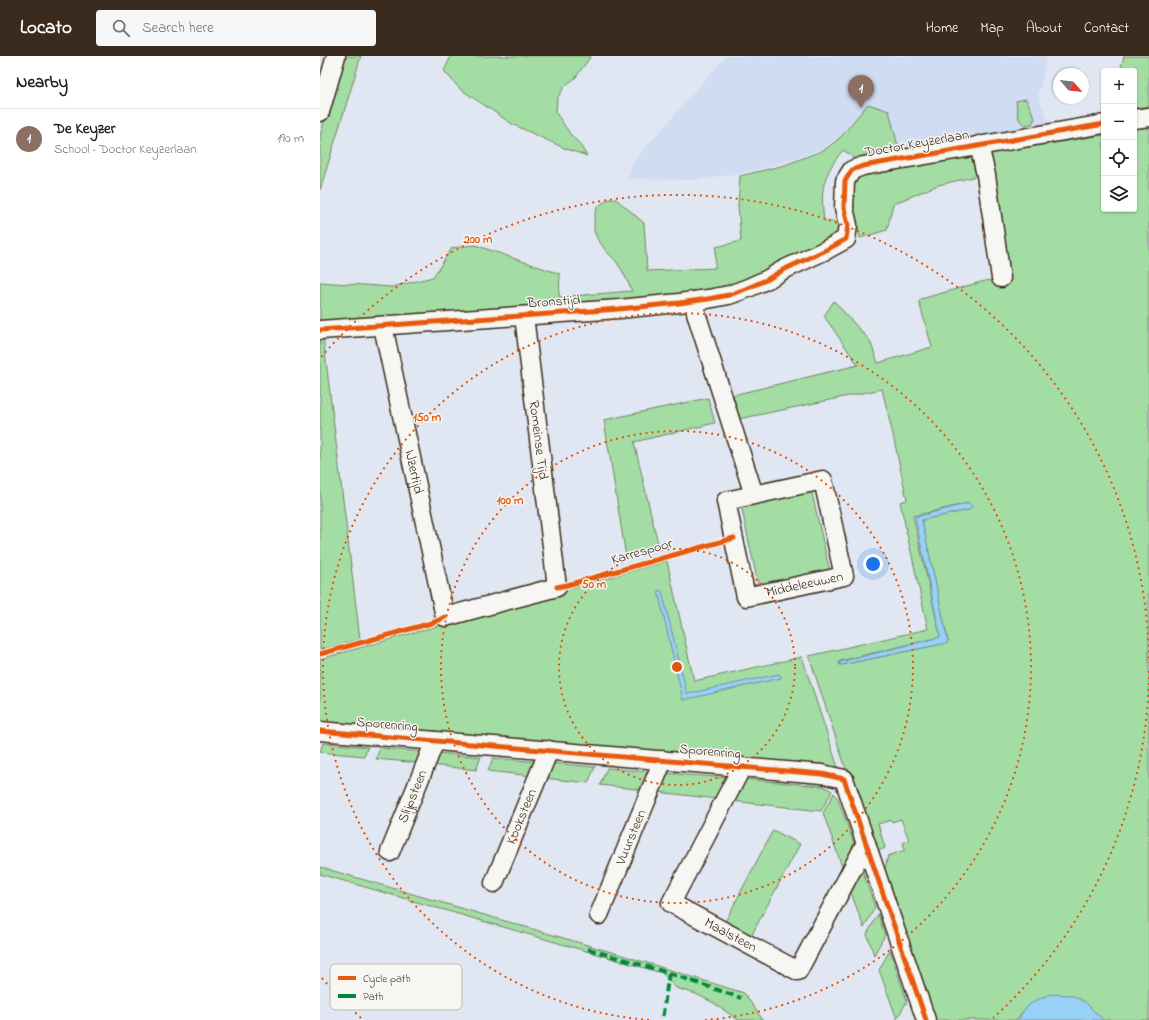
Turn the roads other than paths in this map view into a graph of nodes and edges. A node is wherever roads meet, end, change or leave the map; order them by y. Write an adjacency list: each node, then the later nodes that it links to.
1 (336, 56): 2 (street)
2 (320, 112)
3 (1149, 117): 4 (street)
4 (1137, 119)
5 (1101, 125): 6 (street, Doctor Keyzerlaan)
6 (979, 145): 7 (street, Doctor Keyzerlaan); 8 (street, Doctor Keyzerlaan)
7 (783, 270): 9 (street, Bronstijd)
8 (1001, 278)
9 (694, 301): 10 (street, Bronstijd); 13 (street)
10 (524, 316): 11 (street, Bronstijd); 14 (street, Romeinse Tijd)
11 (383, 326): 12 (street, Bronstijd); 14 (street, IJzertijd)
12 (320, 330)
13 (754, 495): 13 (street, Middeleeuwen)
14 (445, 617)
15 (321, 732): 16 (street, Sporenring)
16 (435, 741): 17 (street, Sporenring); 21 (street, Slijpsteen)
17 (549, 750): 18 (street, Sporenring); 22 (street, Kooksteen)
18 (663, 760): 19 (street, Sporenring); 23 (street, Vuursteen)
19 (742, 767): 20 (street, Sporenring); 20 (street, Maalsteen)
20 (866, 843): 24 (street, Sporenring)
21 (390, 852)
22 (494, 883)
23 (599, 915)
24 (926, 1020)

